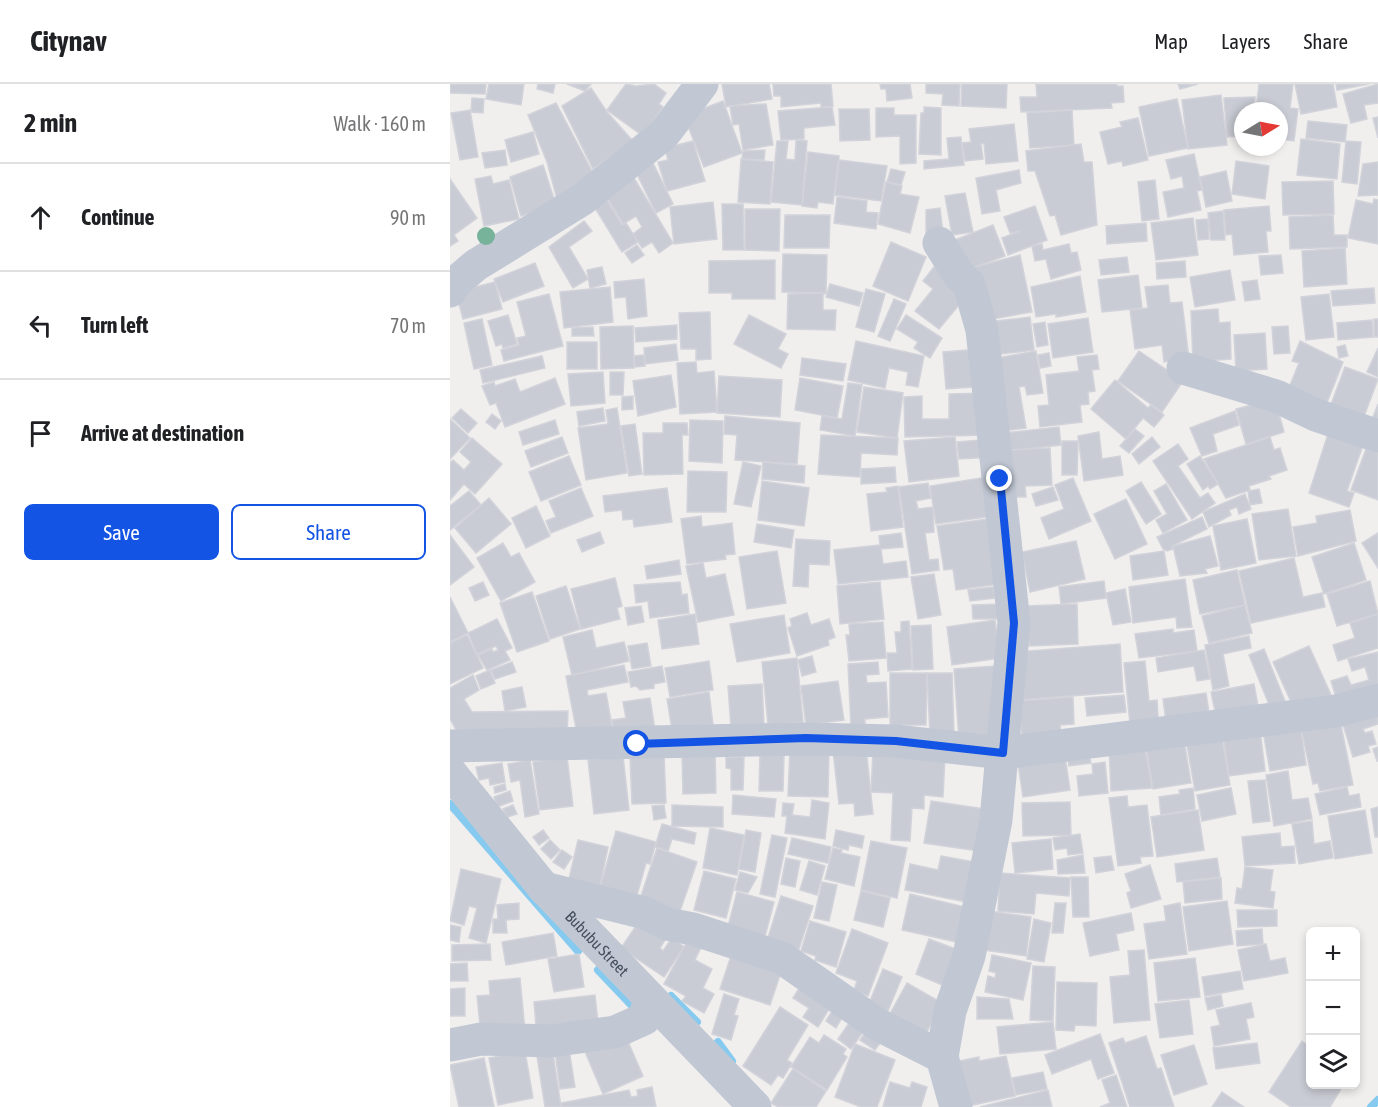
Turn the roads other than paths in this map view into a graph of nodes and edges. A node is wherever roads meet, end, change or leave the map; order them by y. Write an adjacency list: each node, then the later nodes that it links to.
1 (702, 84): 3 (street)
2 (939, 243): 8 (street)
3 (450, 291)
4 (1183, 368): 5 (street)
5 (1378, 436)
6 (1378, 700): 8 (street)
7 (450, 746): 8 (street)
8 (1003, 753): 13 (street)
9 (450, 772): 10 (street, Bububu Street)
10 (544, 888): 11 (street, Bububu Street); 13 (street)
11 (650, 999): 12 (street); 14 (street, Bububu Street)
12 (450, 1045)
13 (942, 1057): 15 (street)
14 (755, 1107)
15 (957, 1107)

